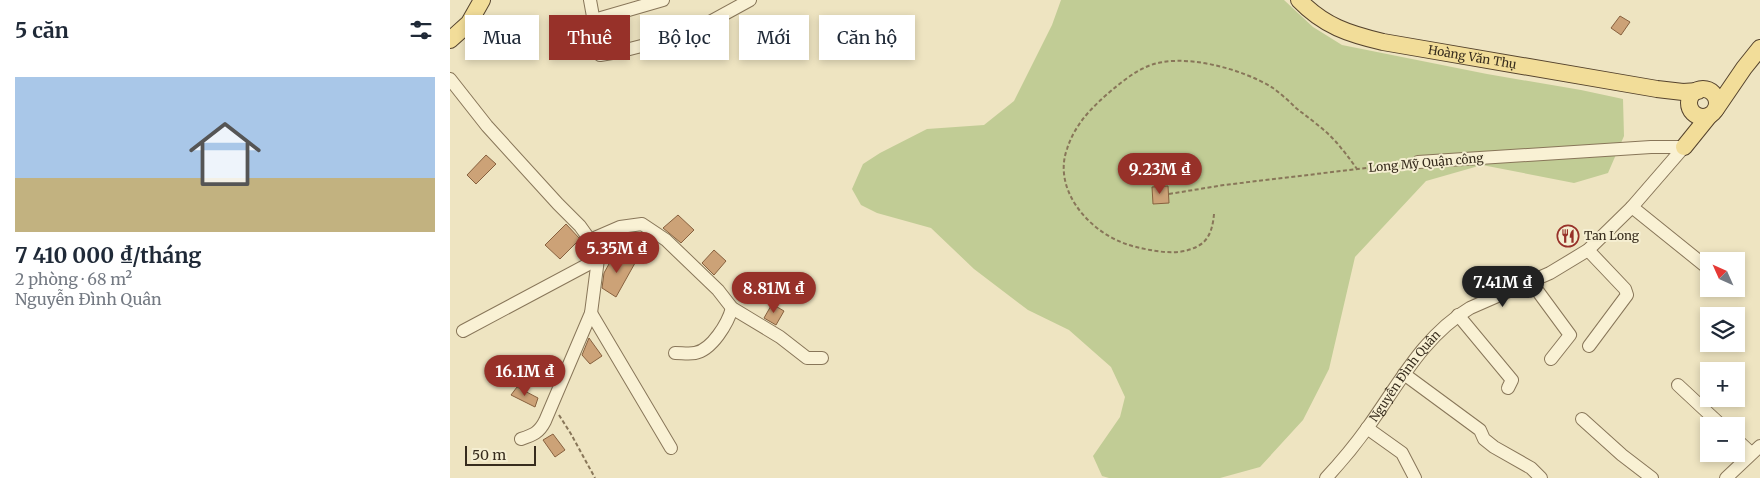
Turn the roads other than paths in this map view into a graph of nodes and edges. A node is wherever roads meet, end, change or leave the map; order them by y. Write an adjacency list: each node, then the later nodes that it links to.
1 (482, 0): 8 (main road)
2 (590, 0): 6 (street)
3 (663, 0): 7 (street)
4 (750, 0): 10 (street)
5 (1299, 0): 13 (main road, Hoàng Văn Thụ)
6 (593, 15)
7 (611, 15)
8 (450, 40)
9 (1760, 48): 11 (main road, Hoàng Văn Thụ)
10 (630, 49)
11 (1744, 68): 14 (main road, Hoàng Văn Thụ); 16 (main road, Hoàng Văn Thụ)
12 (450, 79): 20 (street)
13 (1657, 88): 14 (main road, Hoàng Văn Thụ); 15 (main road, Hoàng Văn Thụ)
14 (1702, 90): 15 (main road); 16 (main road)
15 (1691, 109): 16 (main road); 17 (main road)
16 (1712, 112): 17 (main road, Hoàng Văn Thụ)
17 (1684, 147): 18 (street, Long Mỹ Quận công); 19 (street, Nguyễn Đình Quân)
18 (1418, 162)
19 (1632, 207): 21 (street, Nguyễn Đình Quân); 23 (street)
20 (590, 240): 22 (street); 25 (street)
21 (1588, 250): 24 (street, Nguyễn Đình Quân); 29 (street)
22 (598, 259): 26 (street); 28 (street)
23 (1700, 262)
24 (1531, 282): 27 (street, Nguyễn Đình Quân); 32 (street)
25 (732, 308): 30 (street); 31 (street)
26 (591, 313): 39 (street); 41 (street)
27 (1458, 315): 33 (street, Nguyễn Đình Quân); 35 (street)
28 (463, 331)
29 (1589, 346)
30 (676, 353)
31 (822, 358)
32 (1551, 359)
33 (1404, 374): 38 (street, Nguyễn Đình Quân); 45 (street)
34 (1678, 385): 36 (street)
35 (1508, 388)
36 (1712, 417)
37 (1582, 419): 46 (street)
38 (1367, 428): 43 (street, Nguyễn Đình Quân); 44 (street)
39 (520, 439)
40 (1745, 444): 42 (street)
41 (672, 448)
42 (1756, 450): 47 (street)
43 (1326, 478)
44 (1415, 478)
45 (1541, 478)
46 (1652, 478)
47 (1726, 478)

